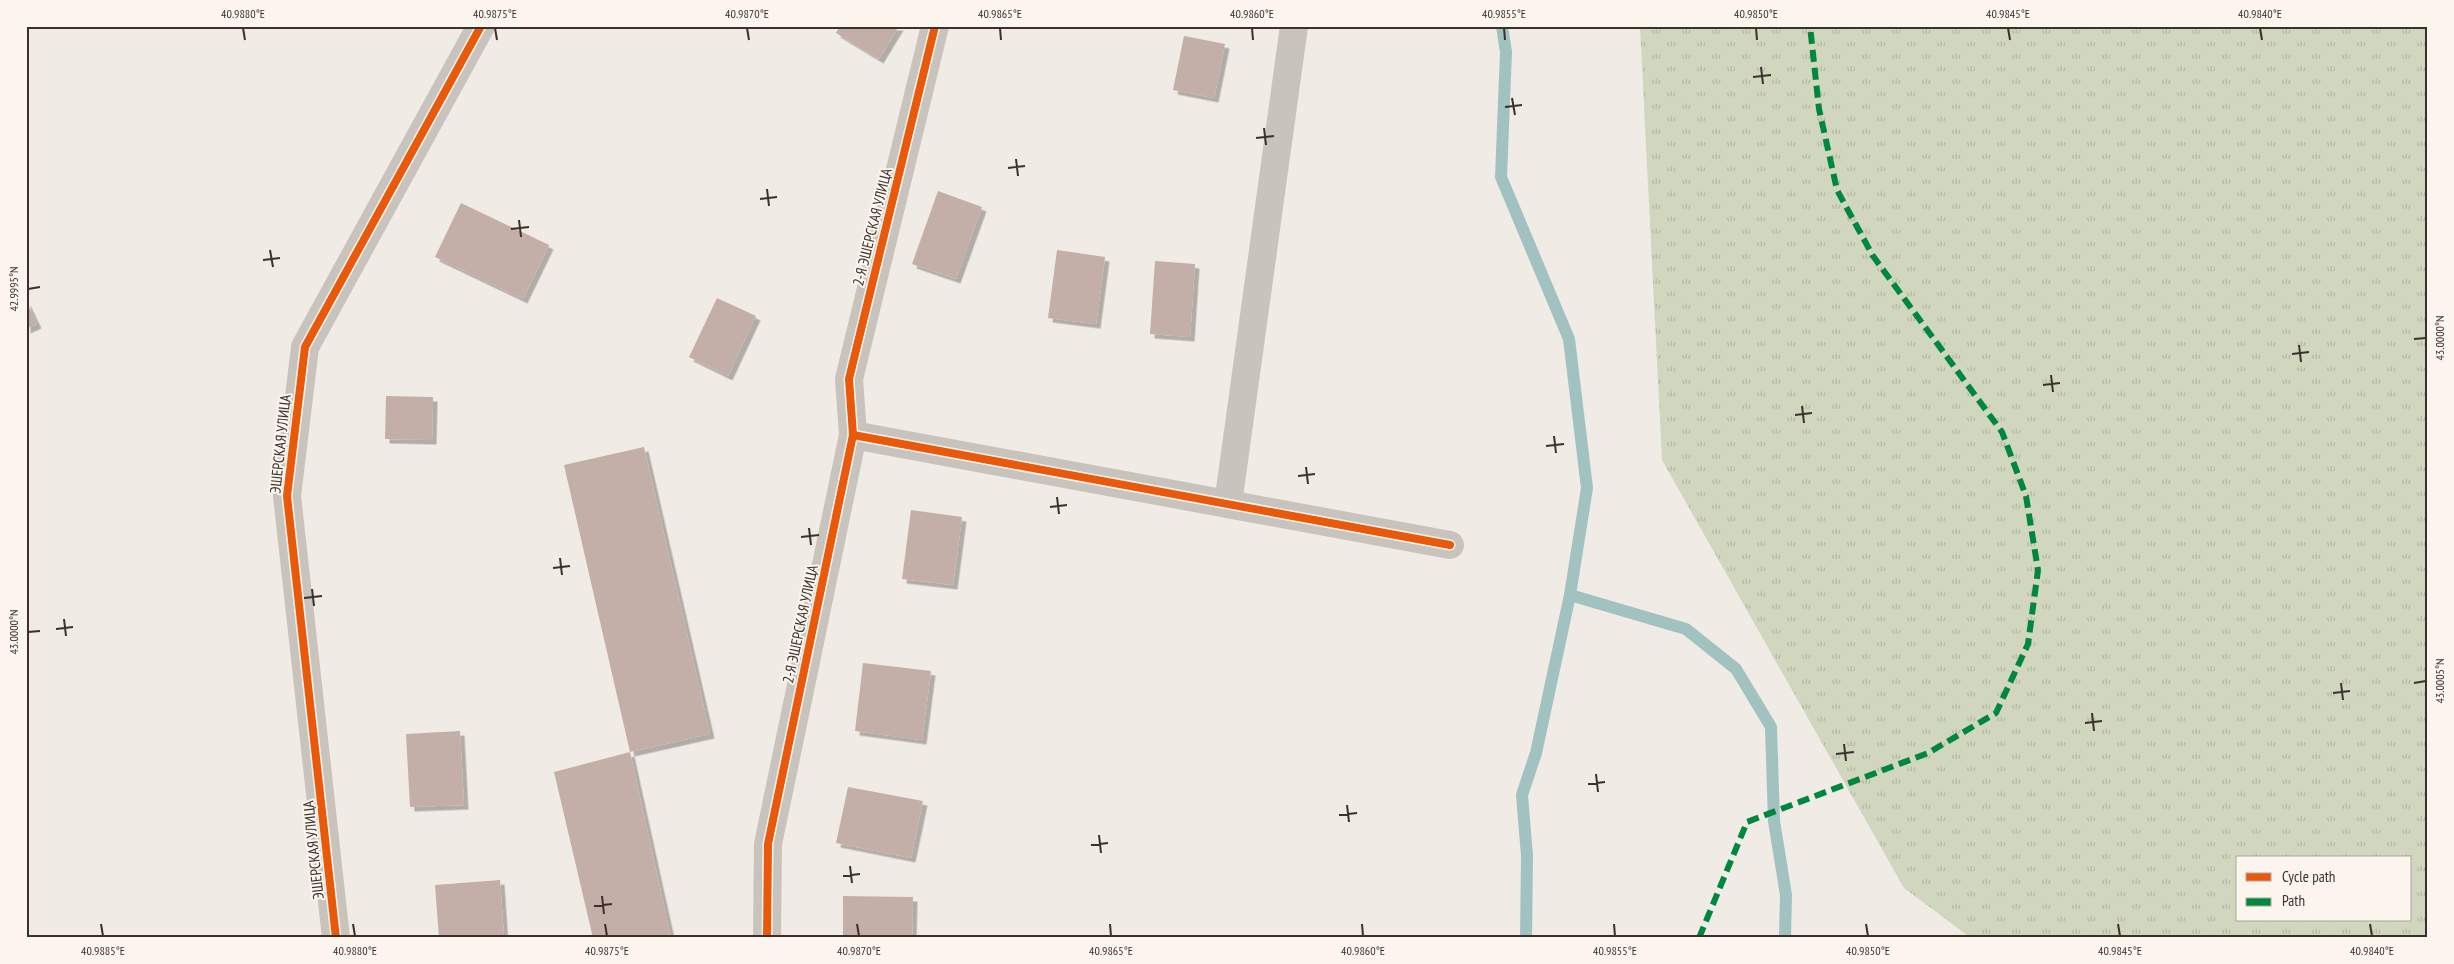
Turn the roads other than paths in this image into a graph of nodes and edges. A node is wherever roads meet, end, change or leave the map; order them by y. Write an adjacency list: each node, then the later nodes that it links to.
1 (481, 26): 7 (street, ЭШЕРСКАЯ УЛИЦА)
2 (935, 26): 4 (street, 2-Я ЭШЕРСКАЯ УЛИЦА)
3 (1294, 26): 5 (street)
4 (853, 435): 5 (street); 8 (street, 2-Я ЭШЕРСКАЯ УЛИЦА)
5 (1228, 504): 6 (street)
6 (1450, 545)
7 (336, 938)
8 (767, 938)

